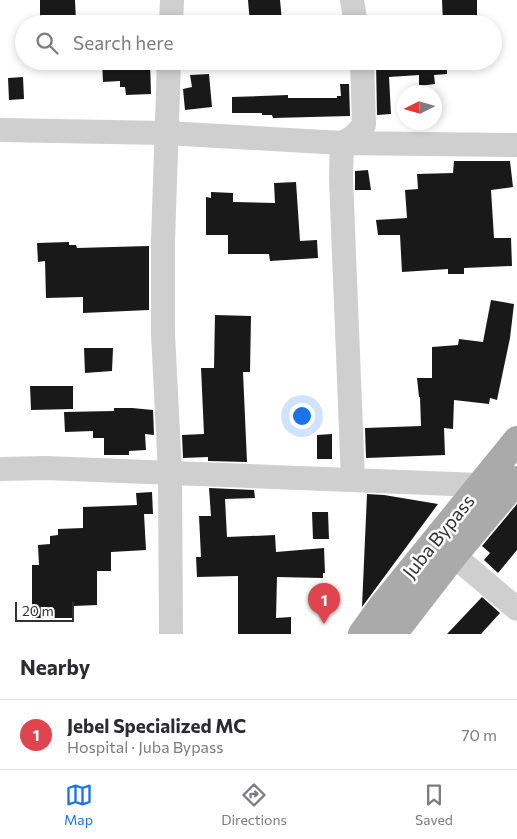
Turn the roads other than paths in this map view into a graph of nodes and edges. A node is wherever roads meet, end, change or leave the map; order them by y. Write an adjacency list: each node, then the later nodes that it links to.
1 (172, 0): 3 (street)
2 (352, 0): 4 (street)
3 (171, 15)
4 (354, 15)
5 (169, 70): 8 (street)
6 (362, 70): 9 (street)
7 (0, 130): 8 (street)
8 (166, 133): 9 (street); 13 (street)
9 (342, 143): 10 (street); 14 (street)
10 (517, 145)
11 (517, 440): 16 (main road, Juba Bypass)
12 (0, 469): 13 (street)
13 (170, 473): 14 (street); 19 (street)
14 (353, 480): 16 (street)
15 (517, 480): 17 (main road, Juba Bypass)
16 (479, 485): 17 (main road, Juba Bypass)
17 (445, 548): 18 (street); 20 (main road, Juba Bypass); 21 (main road, Juba Bypass)
18 (517, 609)
19 (171, 634)
20 (362, 634)
21 (393, 634)

